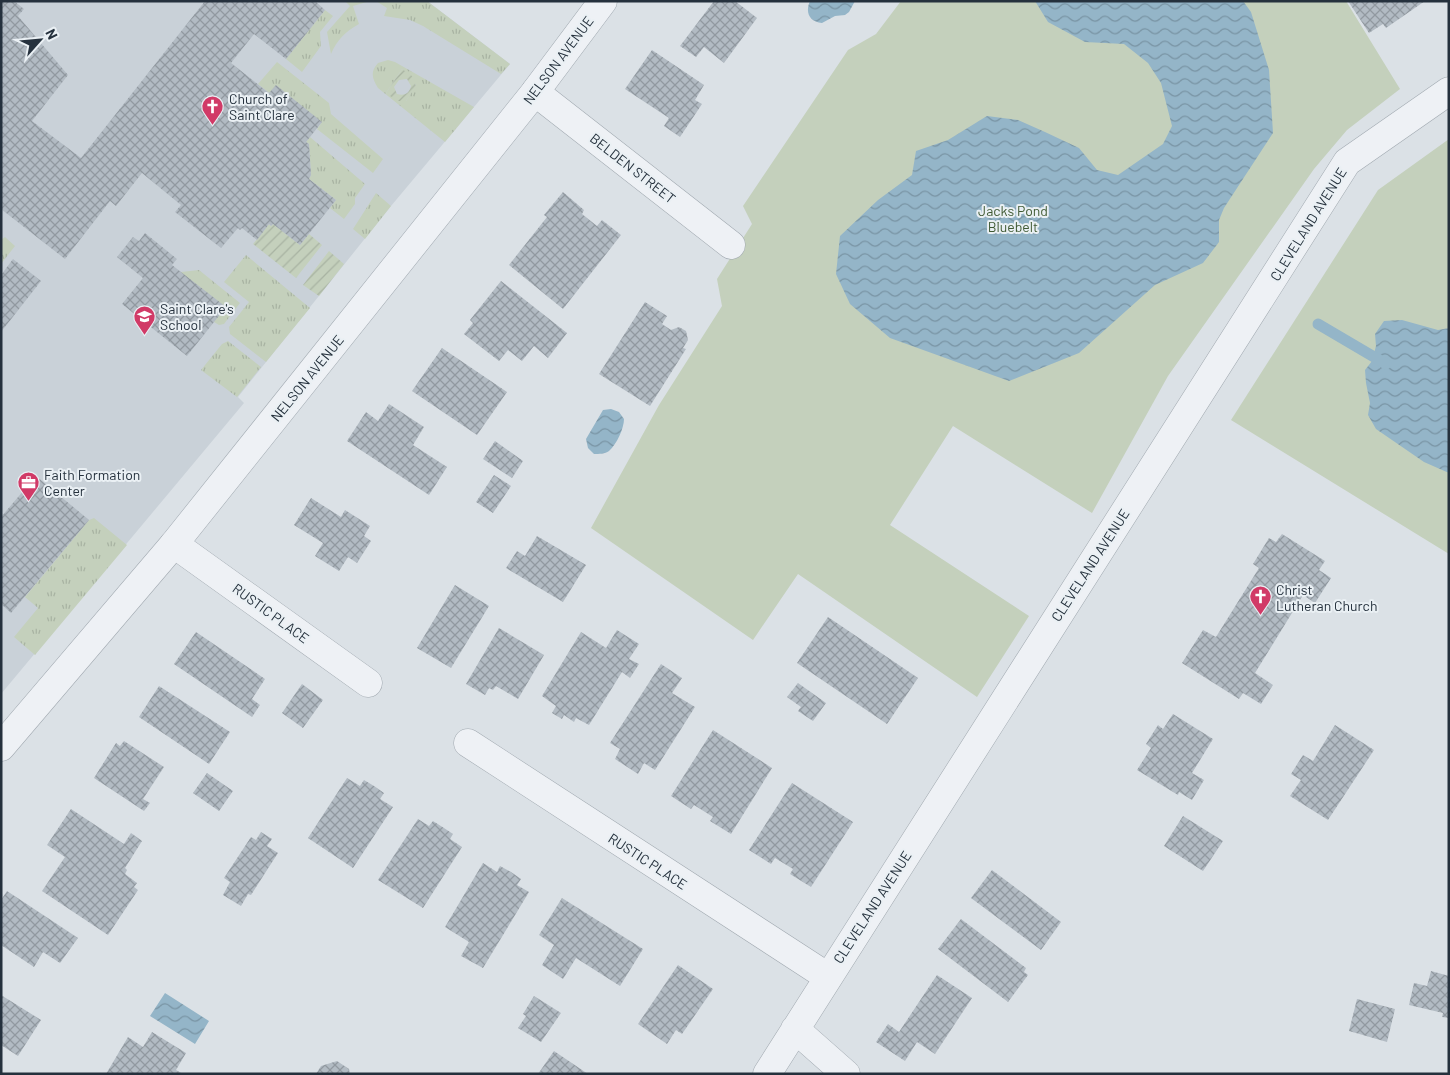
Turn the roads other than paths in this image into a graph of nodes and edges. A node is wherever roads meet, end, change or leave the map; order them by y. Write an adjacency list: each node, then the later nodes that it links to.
1 (603, 1): 3 (street, NELSON AVENUE)
2 (1449, 91): 9 (street, CLEVELAND AVENUE)
3 (535, 92): 4 (street, BELDEN STREET); 5 (street, NELSON AVENUE)
4 (731, 245)
5 (174, 544): 6 (street, RUSTIC PLACE); 8 (street, NELSON AVENUE)
6 (368, 683)
7 (468, 743): 9 (street, RUSTIC PLACE)
8 (1, 747)
9 (828, 977): 10 (street, CLEVELAND AVENUE)
10 (795, 1029): 11 (street, CLEVELAND AVENUE); 12 (street)
11 (767, 1074)
12 (846, 1074)

